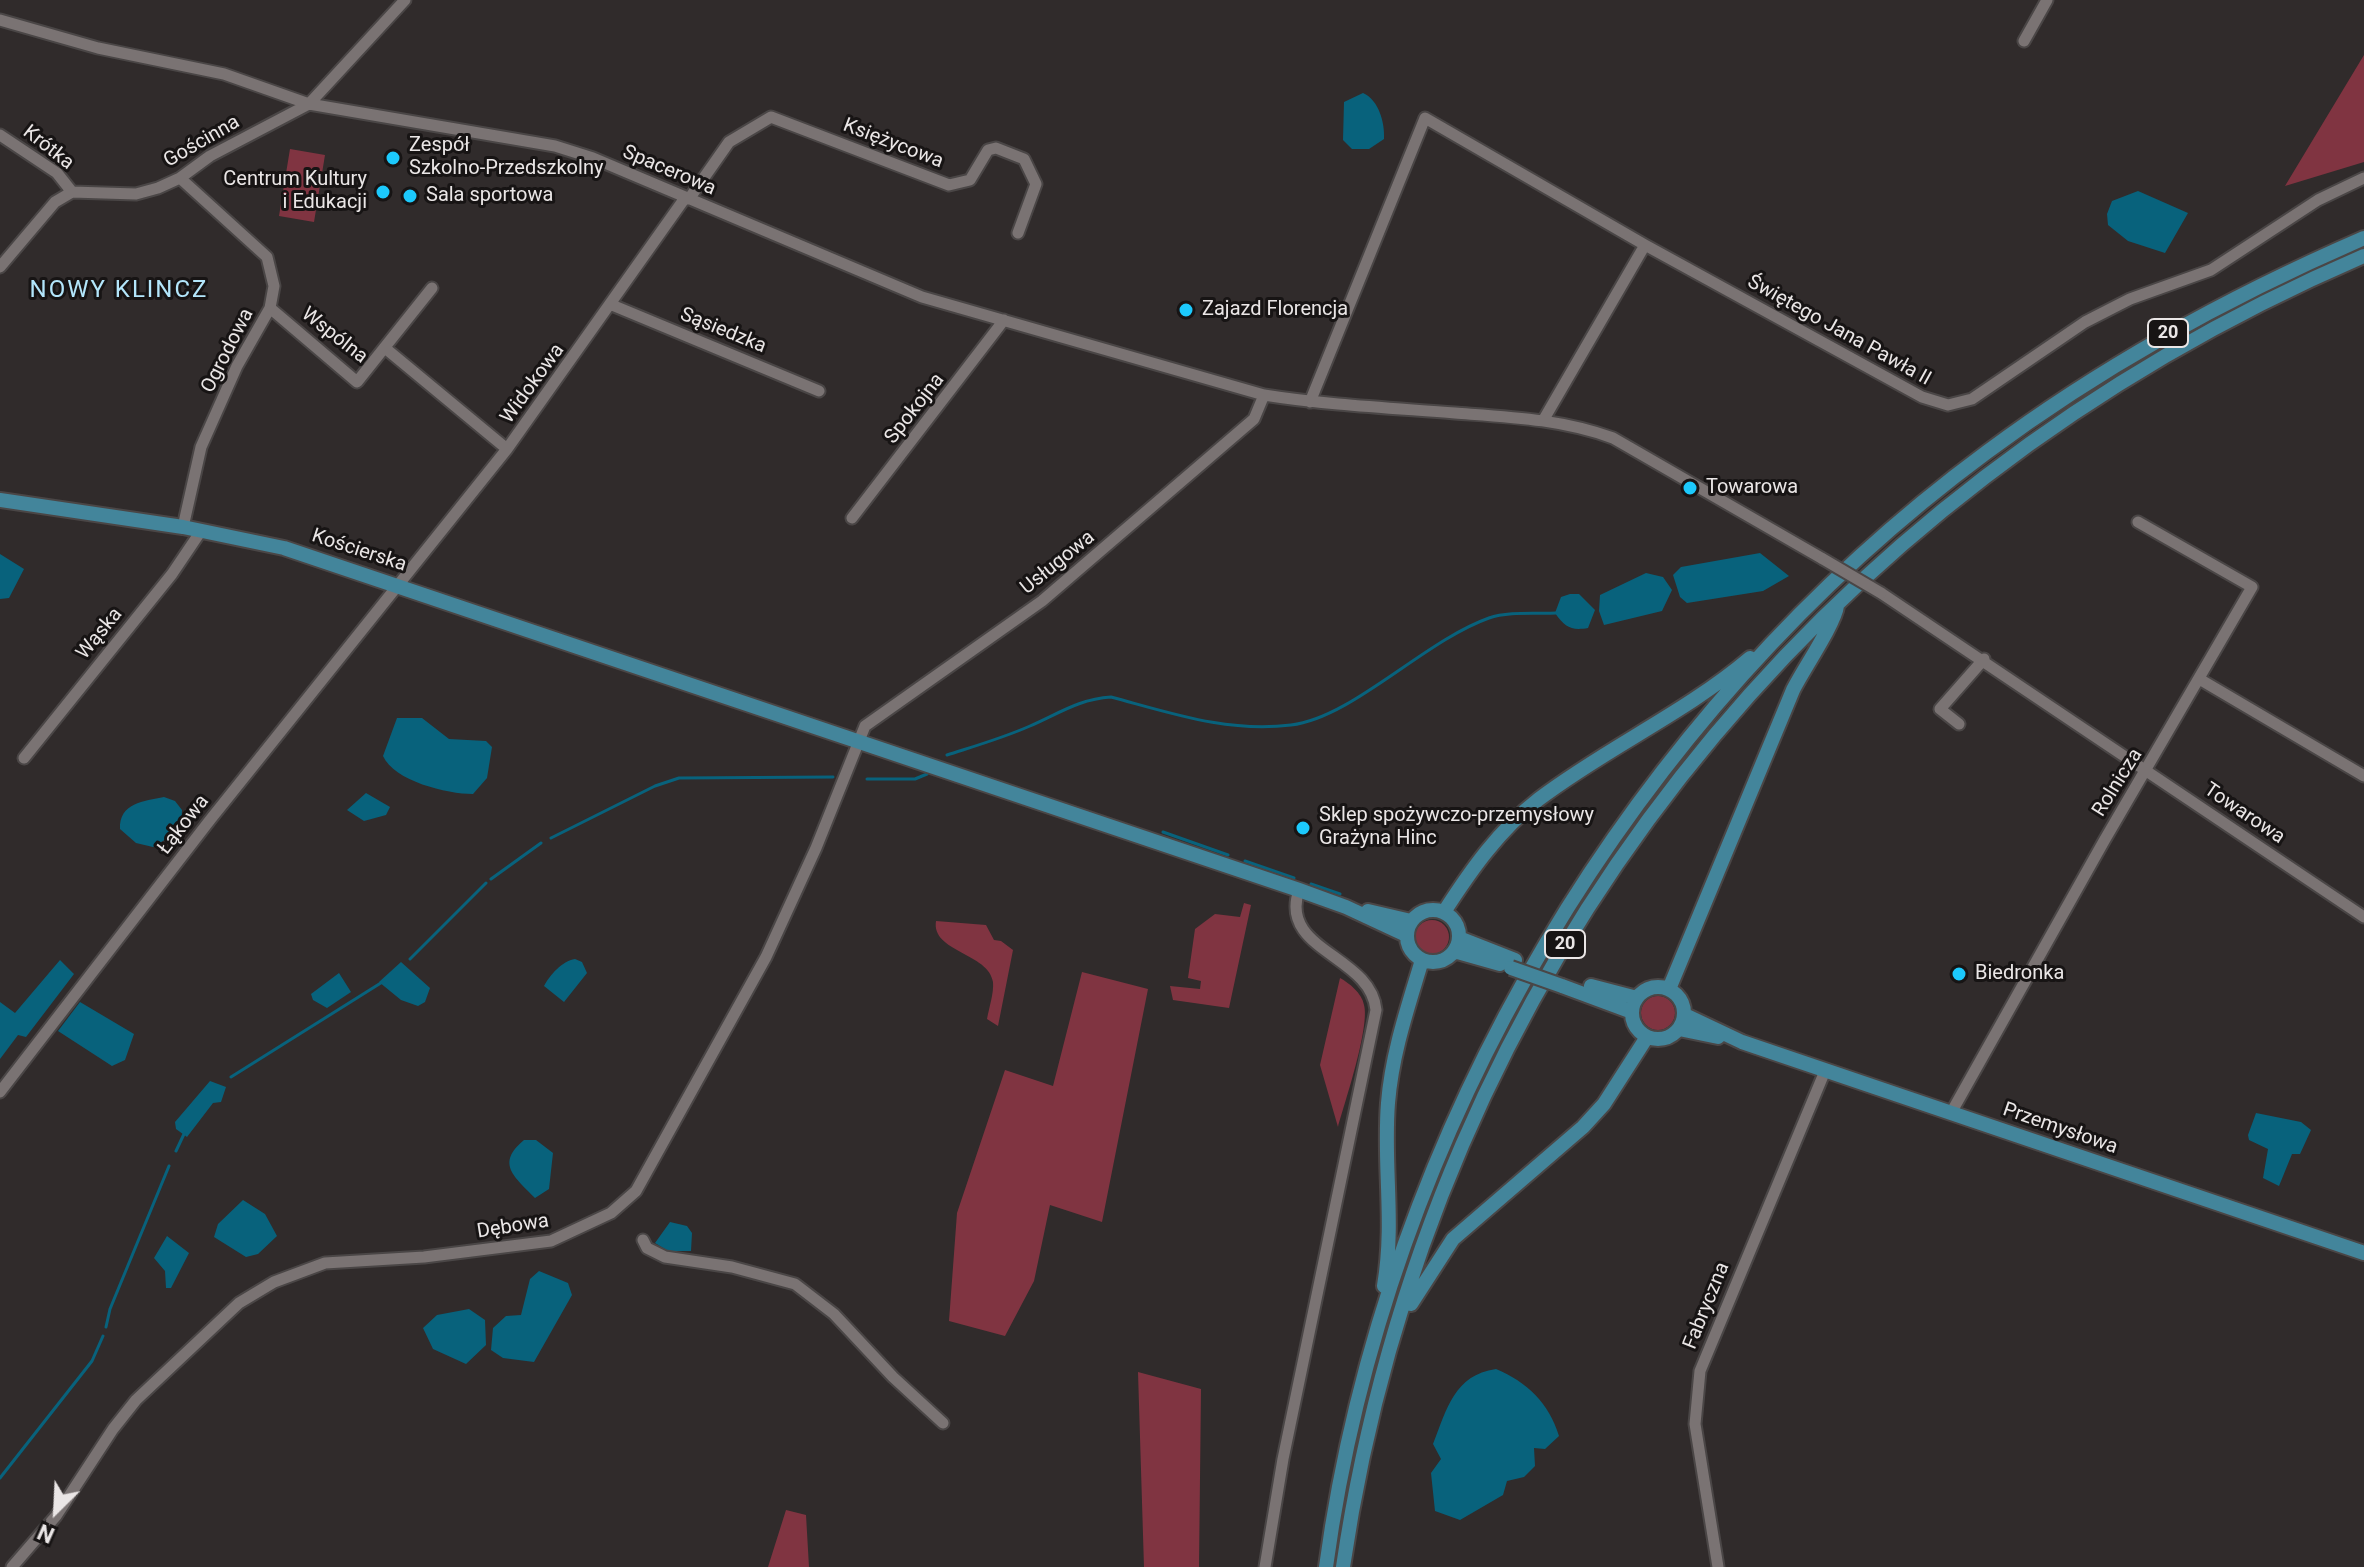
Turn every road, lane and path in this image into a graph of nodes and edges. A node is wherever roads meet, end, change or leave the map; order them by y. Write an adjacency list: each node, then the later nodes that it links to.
1 (405, 0): 5 (street, Gościnna)
2 (2047, 0): 4 (street)
3 (0, 20): 5 (street, Spacerowa)
4 (2024, 41)
5 (309, 104): 7 (street, Gościnna); 10 (street, Spacerowa)
6 (0, 135): 9 (street, Krótka)
7 (180, 178): 9 (street, Gościnna); 18 (street, Ogrodowa)
8 (2364, 178): 13 (street, Świętego Jana Pawła II)
9 (72, 192): 15 (street)
10 (687, 199): 11 (street, Księżycowa); 17 (street, Widokowa); 19 (street, Spacerowa)
11 (1018, 233)
12 (2364, 238): 33 (main road, 20)
13 (1645, 245): 23 (street, Świętego Jana Pawła II); 24 (street)
14 (2364, 256): 32 (main road, 20)
15 (0, 267)
16 (432, 288): 20 (street, Wspólna)
17 (612, 305): 21 (street, Sąsiedzka); 25 (street, Widokowa)
18 (270, 308): 20 (street, Wspólna); 29 (street, Ogrodowa)
19 (1004, 320): 22 (street, Spacerowa); 27 (street, Spokojna)
20 (385, 348): 25 (street)
21 (819, 391)
22 (1264, 395): 23 (street, Towarowa); 37 (street, Usługowa)
23 (1310, 402): 24 (street, Towarowa)
24 (1544, 419): 34 (street, Towarowa, bridge)
25 (507, 449): 31 (street, Widokowa)
26 (0, 500): 29 (main road, Kościerska)
27 (852, 518)
28 (2138, 522): 35 (street, Rolnicza)
29 (183, 527): 30 (main road, Kościerska)
30 (201, 531): 31 (main road, Kościerska); 38 (street, Wąska)
31 (401, 586): 37 (main road, Kościerska); 54 (street, Łąkowa)
32 (1837, 604): 47 (main road); 59 (main road, 20)
33 (1767, 649): 42 (main road); 58 (main road, 20)
34 (1984, 659): 36 (street); 39 (street, Towarowa)
35 (2201, 680): 39 (street, Rolnicza); 40 (street)
36 (1959, 724)
37 (861, 742): 41 (main road, Kościerska); 61 (street, Dębowa)
38 (24, 758)
39 (2147, 770): 43 (street, Towarowa); 55 (street, Rolnicza)
40 (2364, 776)
41 (1299, 890): 44 (main road); 62 (street)
42 (1444, 912): 44 (main road); 45 (main road)
43 (2364, 917)
44 (1408, 928): 46 (main road)
45 (1457, 945): 46 (main road); 48 (main road)
46 (1422, 960): 58 (main road)
47 (1669, 989): 48 (main road); 49 (main road)
48 (1634, 1005): 51 (main road)
49 (1685, 1015): 50 (main road); 52 (main road, Przemysłowa)
50 (1679, 1029): 51 (main road); 52 (main road, Przemysłowa)
51 (1647, 1037): 59 (main road)
52 (1742, 1042): 53 (main road, Przemysłowa)
53 (1825, 1071): 55 (main road, Przemysłowa); 65 (street, Fabryczna)
54 (0, 1092)
55 (1951, 1113): 57 (main road, Przemysłowa)
56 (643, 1240): 60 (street)
57 (2364, 1253)
58 (1375, 1344): 63 (main road, 20)
59 (1392, 1344): 64 (main road, 20)
60 (943, 1423)
61 (12, 1567)
62 (1265, 1567)
63 (1326, 1567)
64 (1343, 1567)
65 (1718, 1567)

